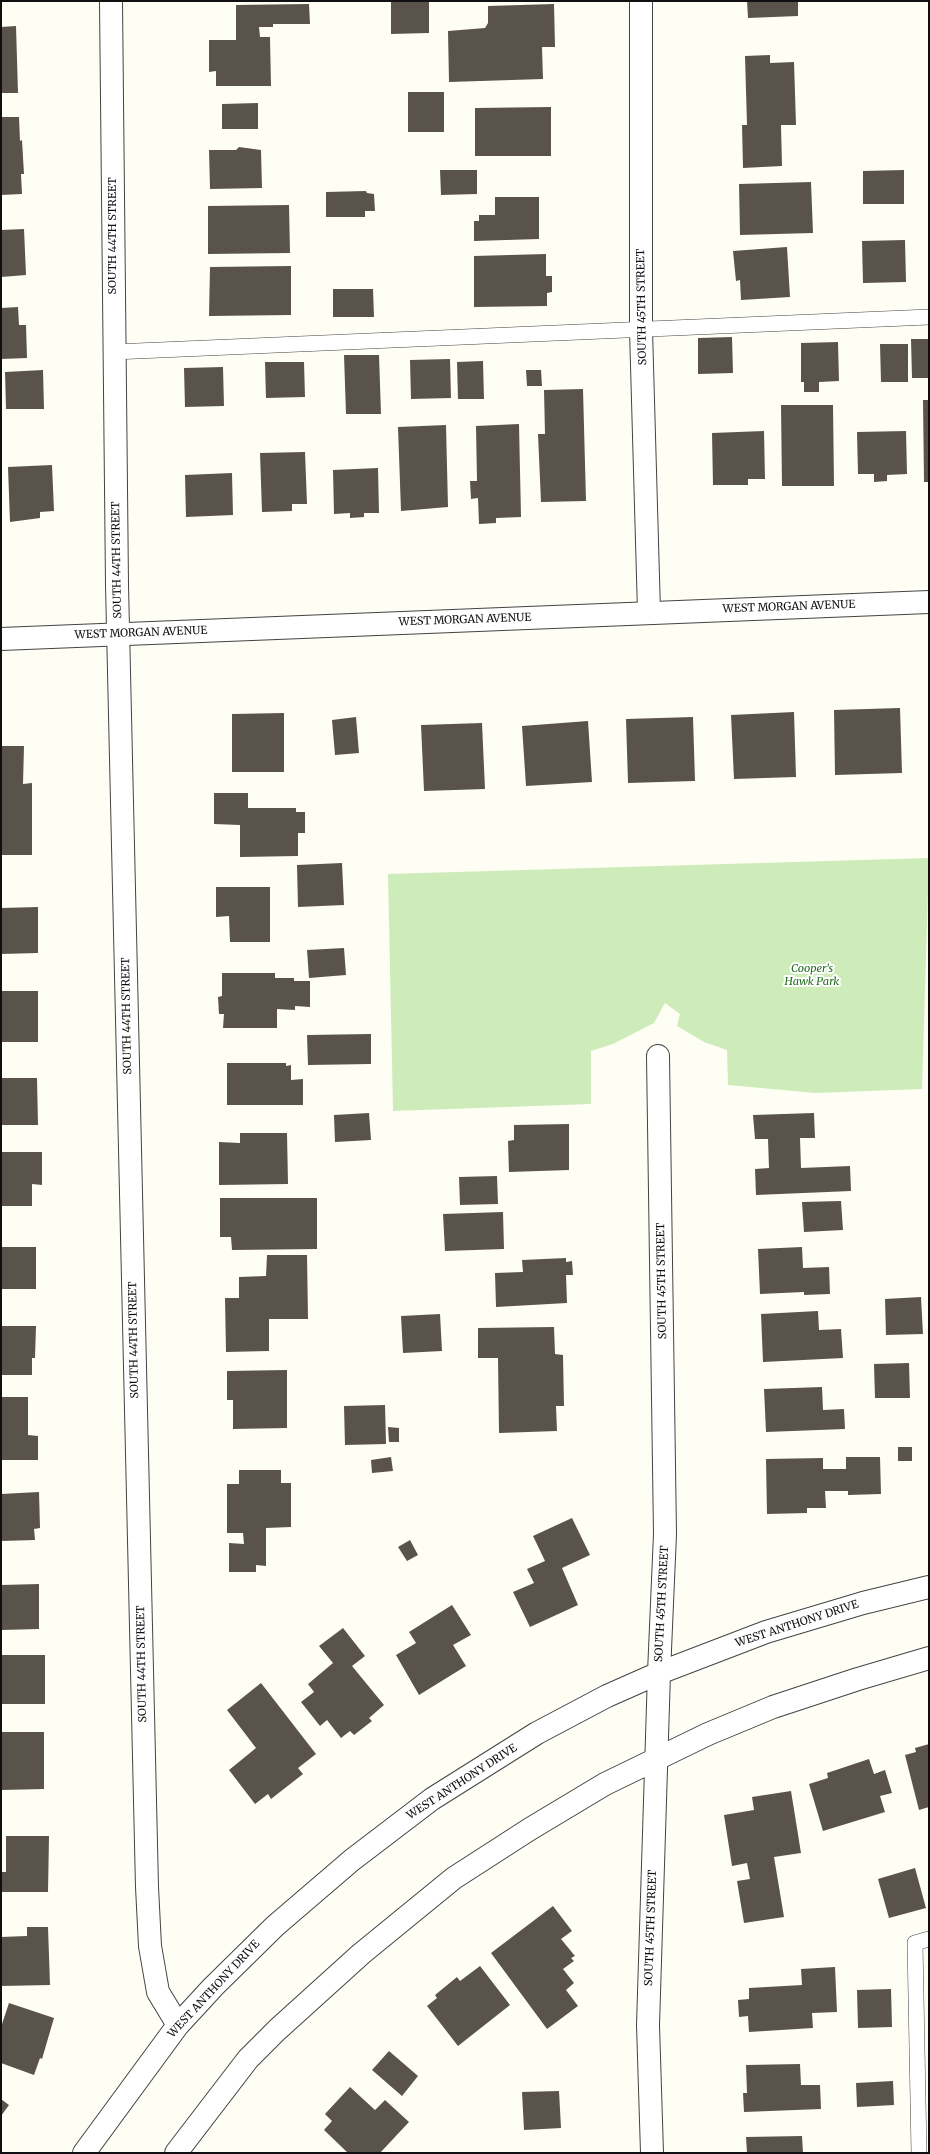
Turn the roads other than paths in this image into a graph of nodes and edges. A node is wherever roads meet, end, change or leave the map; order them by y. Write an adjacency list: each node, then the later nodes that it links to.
1 (111, 1): 5 (street, SOUTH 44TH STREET)
2 (641, 1): 4 (street, SOUTH 45TH STREET)
3 (929, 317): 4 (lane)
4 (641, 330): 5 (lane); 7 (street, SOUTH 45TH STREET)
5 (113, 352): 8 (street, SOUTH 44TH STREET)
6 (929, 602): 7 (street, WEST MORGAN AVENUE)
7 (650, 612): 8 (street, WEST MORGAN AVENUE)
8 (118, 633): 9 (street, WEST MORGAN AVENUE); 16 (street, SOUTH 44TH STREET)
9 (1, 639)
10 (658, 1056): 13 (street, SOUTH 45TH STREET)
11 (929, 1587): 13 (street, WEST ANTHONY DRIVE)
12 (929, 1658): 14 (street)
13 (659, 1673): 14 (street, SOUTH 45TH STREET); 16 (street, WEST ANTHONY DRIVE)
14 (656, 1760): 18 (street); 19 (street, SOUTH 45TH STREET)
15 (929, 1939): 20 (lane)
16 (178, 2025): 17 (street, WEST ANTHONY DRIVE)
17 (84, 2153)
18 (176, 2153)
19 (652, 2153)
20 (919, 2153)

